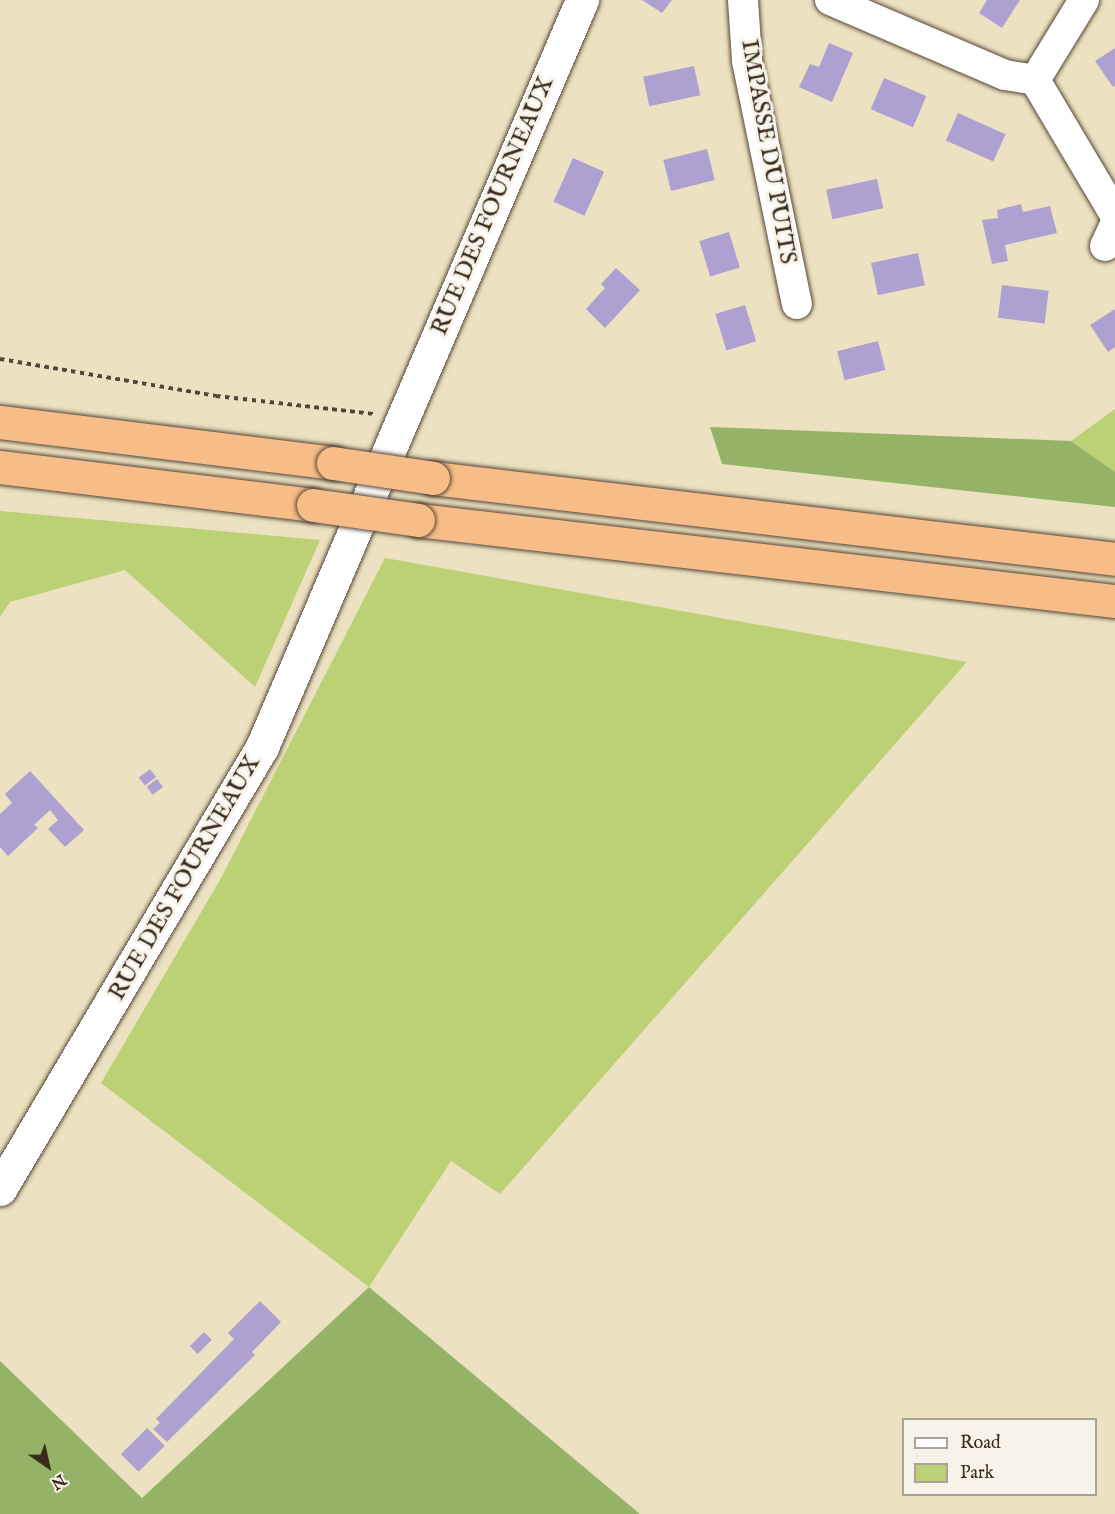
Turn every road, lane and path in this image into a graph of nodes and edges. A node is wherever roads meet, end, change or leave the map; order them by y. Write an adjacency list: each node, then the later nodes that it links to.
1 (582, 0): 9 (street, RUE DES FOURNEAUX)
2 (743, 0): 7 (street, IMPASSE DU PUITS)
3 (830, 0): 5 (street)
4 (1084, 0): 5 (street)
5 (1035, 80): 6 (street)
6 (1115, 215)
7 (796, 304)
8 (0, 359): 9 (path)
9 (404, 412): 14 (street, RUE DES FOURNEAUX)
10 (0, 422): 12 (highway, bridge)
11 (0, 466): 13 (highway, bridge)
12 (1115, 560)
13 (1115, 601)
14 (0, 1189)

